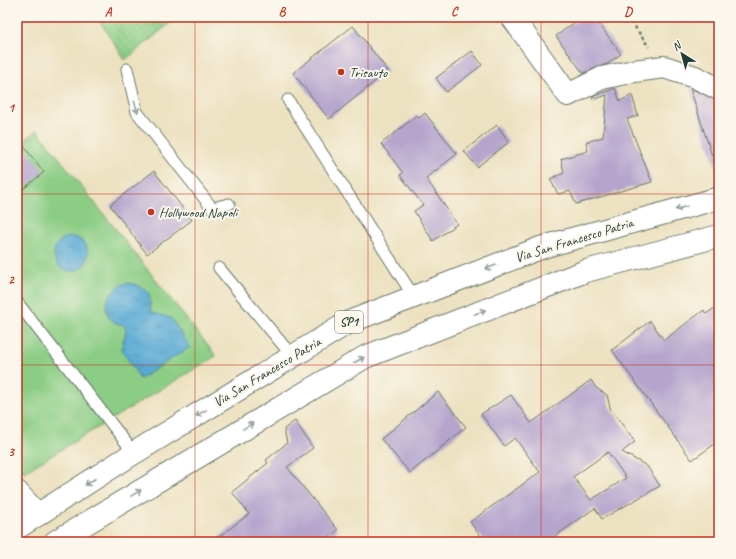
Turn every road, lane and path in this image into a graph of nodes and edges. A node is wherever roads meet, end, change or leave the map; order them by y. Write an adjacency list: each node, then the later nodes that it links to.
1 (512, 17): 3 (main road)
2 (628, 17): 3 (path)
3 (664, 67): 5 (main road)
4 (127, 69): 8 (lane, one-way to 8)
5 (719, 89)
6 (288, 100): 11 (lane)
7 (719, 198): 11 (main road, Via San Francesco Patria / SP1, one-way to 11)
8 (229, 204)
9 (719, 236): 18 (main road, one-way to 9)
10 (219, 268): 13 (lane)
11 (414, 297): 13 (main road, Via San Francesco Patria / SP1)
12 (17, 302): 14 (lane)
13 (293, 357): 14 (main road, Via San Francesco Patria / SP1, one-way to 14)
14 (134, 453): 16 (main road, Via San Francesco Patria / SP1, one-way to 16)
15 (17, 492): 16 (main road)
16 (38, 515): 17 (main road, Via San Francesco Patria / SP1)
17 (17, 528)
18 (55, 542)

